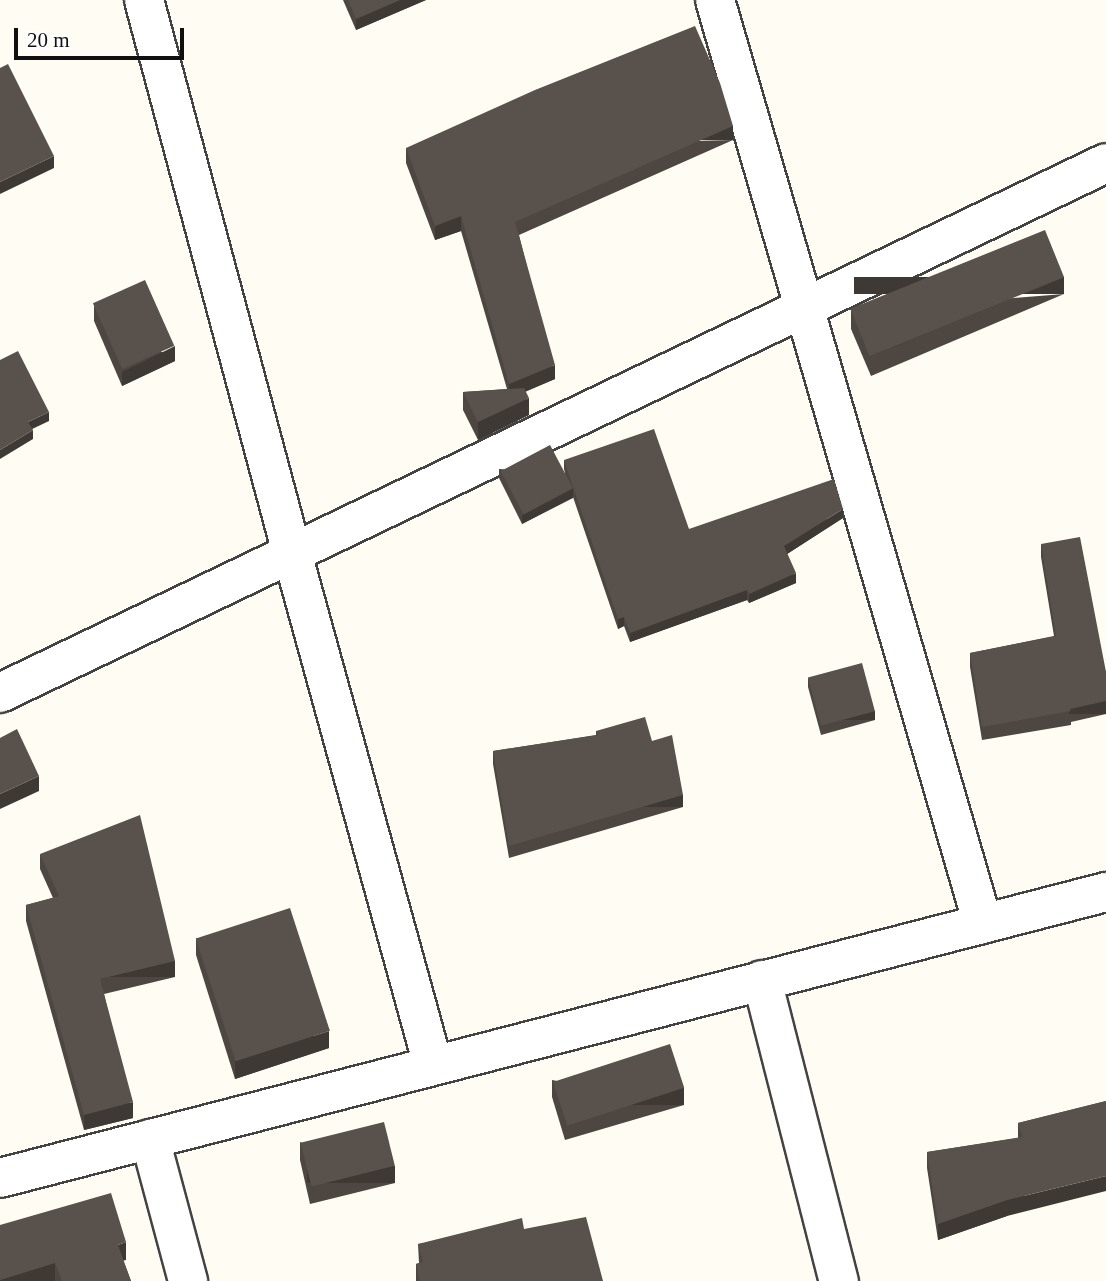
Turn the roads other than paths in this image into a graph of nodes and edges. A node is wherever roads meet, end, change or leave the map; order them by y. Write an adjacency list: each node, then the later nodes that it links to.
1 (145, 0): 5 (street)
2 (715, 0): 4 (street)
3 (1106, 163): 4 (street)
4 (803, 307): 5 (street); 8 (street)
5 (292, 553): 6 (street); 10 (street)
6 (0, 693)
7 (1106, 892): 8 (street)
8 (983, 924): 9 (street)
9 (762, 981): 10 (street); 14 (street)
10 (433, 1065): 11 (street)
11 (150, 1139): 12 (street); 13 (street)
12 (0, 1178)
13 (188, 1281)
14 (839, 1281)

